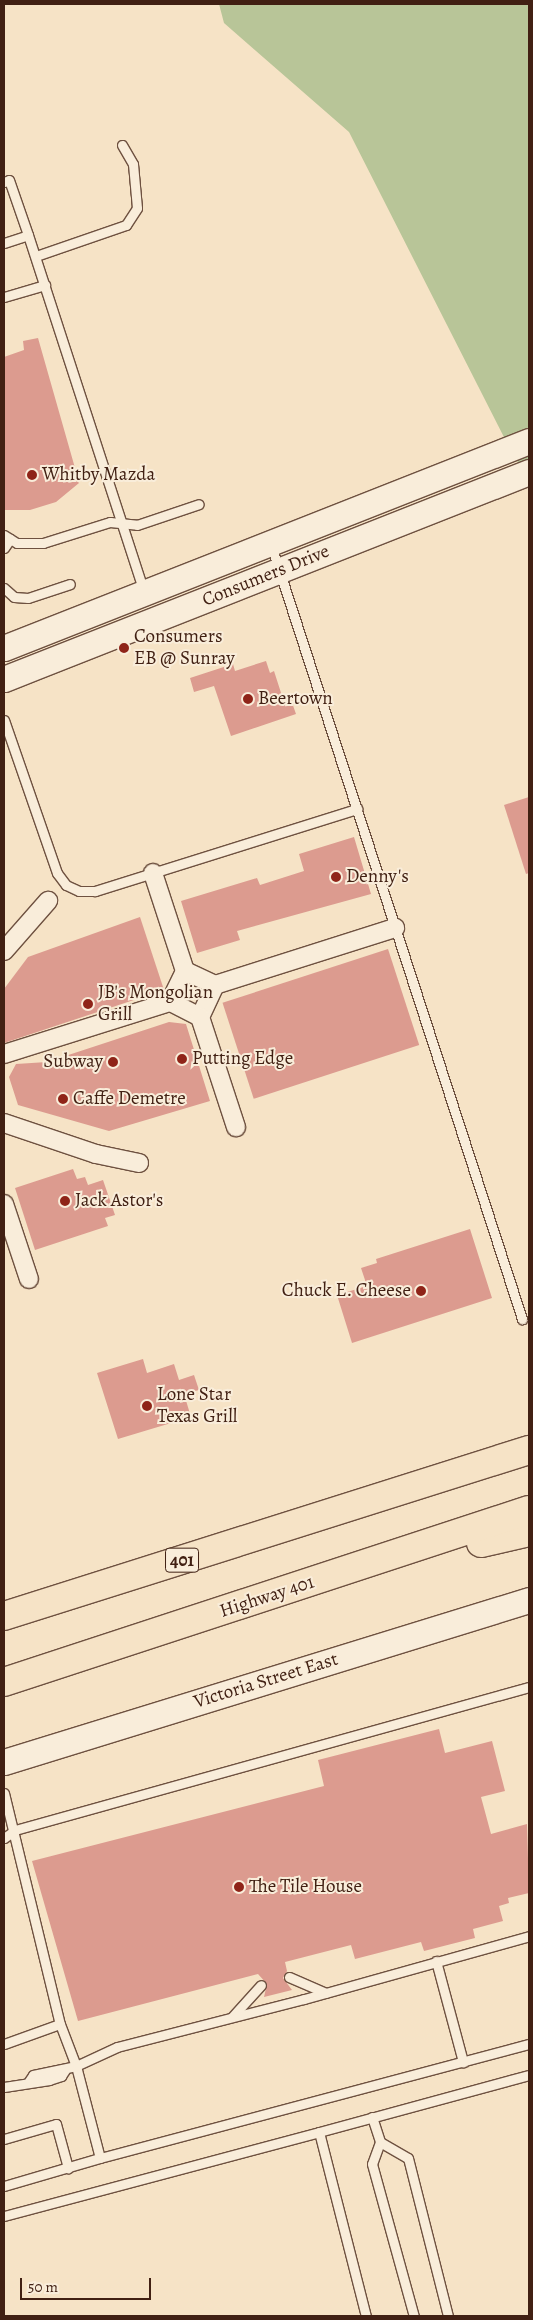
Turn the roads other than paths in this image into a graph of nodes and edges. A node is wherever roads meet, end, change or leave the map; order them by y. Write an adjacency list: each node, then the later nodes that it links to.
1 (122, 144): 5 (lane)
2 (4, 182): 3 (lane)
3 (28, 235): 4 (lane); 5 (lane)
4 (4, 243)
5 (36, 256): 6 (lane)
6 (45, 285): 7 (lane); 11 (lane)
7 (4, 298)
8 (529, 441): 13 (main road, Consumers Drive)
9 (529, 472): 15 (main road, Consumers Drive)
10 (199, 504): 11 (lane)
11 (122, 523): 12 (lane); 18 (lane)
12 (7, 537): 14 (lane)
13 (271, 544): 15 (lane); 18 (main road, Consumers Drive)
14 (4, 548)
15 (280, 570): 20 (main road, Consumers Drive); 22 (lane)
16 (70, 584): 17 (lane)
17 (4, 588)
18 (144, 593): 19 (main road, Consumers Drive)
19 (4, 648)
20 (4, 680)
21 (4, 720): 23 (lane)
22 (357, 809): 23 (lane); 25 (lane)
23 (153, 873): 27 (street)
24 (48, 902): 26 (street)
25 (395, 928): 28 (street); 37 (lane)
26 (4, 951)
27 (185, 971): 28 (street); 29 (street)
28 (215, 985): 30 (street)
29 (170, 1002): 30 (street); 31 (street)
30 (200, 1017): 33 (street)
31 (4, 1054)
32 (4, 1123): 34 (street)
33 (236, 1127)
34 (139, 1163)
35 (4, 1204): 36 (street)
36 (29, 1280)
37 (522, 1319)
38 (529, 1435): 40 (highway)
39 (529, 1450): 40 (highway, 401)
40 (360, 1503): 45 (highway, 401)
41 (529, 1510): 43 (highway, Highway 401)
42 (529, 1532): 43 (highway)
43 (278, 1593): 46 (highway, Highway 401)
44 (529, 1600): 48 (main road, Victoria Street East)
45 (4, 1616)
46 (4, 1682)
47 (529, 1687): 50 (lane)
48 (4, 1762)
49 (4, 1793): 50 (lane)
50 (15, 1830): 51 (lane); 58 (lane)
51 (4, 1838)
52 (529, 1936): 53 (lane)
53 (436, 1961): 56 (lane); 61 (lane)
54 (289, 1977): 56 (lane)
55 (261, 1985): 57 (lane)
56 (326, 1993): 57 (lane)
57 (232, 2017): 62 (lane)
58 (60, 2024): 59 (lane); 62 (lane)
59 (4, 2044)
60 (529, 2044): 61 (lane)
61 (463, 2062): 69 (lane)
62 (76, 2066): 64 (lane); 69 (lane)
63 (529, 2075): 65 (lane)
64 (4, 2088)
65 (372, 2117): 66 (lane); 68 (lane)
66 (319, 2132): 72 (lane); 73 (lane)
67 (4, 2139): 70 (lane)
68 (380, 2142): 74 (lane); 75 (lane)
69 (100, 2158): 70 (lane)
70 (68, 2168): 71 (lane)
71 (4, 2186)
72 (4, 2216)
73 (366, 2316)
74 (414, 2316)
75 (448, 2316)

